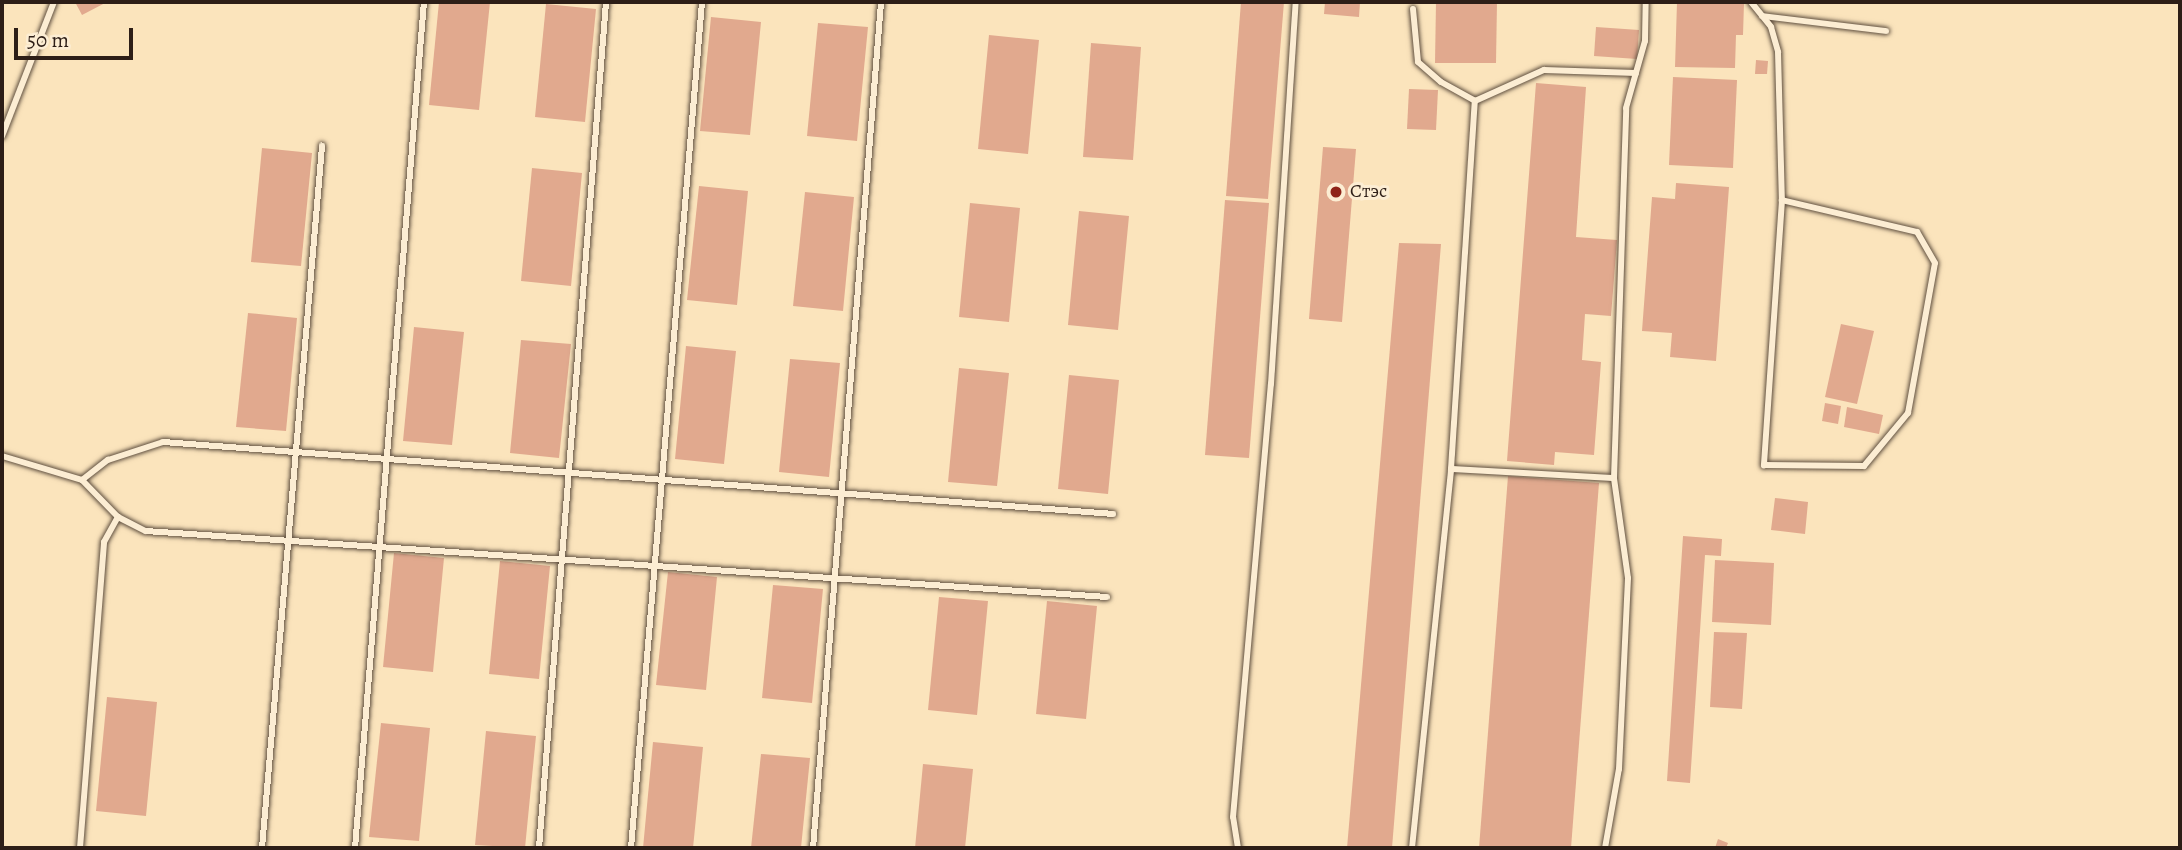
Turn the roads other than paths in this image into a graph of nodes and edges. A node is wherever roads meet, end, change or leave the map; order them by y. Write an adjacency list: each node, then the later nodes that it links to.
1 (54, 2): 14 (lane)
2 (424, 2): 19 (lane)
3 (606, 2): 21 (lane)
4 (702, 2): 24 (lane)
5 (881, 2): 25 (lane)
6 (1296, 2): 40 (lane)
7 (1646, 2): 12 (lane)
8 (1751, 2): 10 (lane)
9 (1413, 9): 13 (lane)
10 (1762, 16): 11 (lane); 16 (lane)
11 (1886, 31)
12 (1636, 73): 13 (lane); 22 (lane)
13 (1475, 101): 20 (lane)
14 (2, 136)
15 (322, 146): 17 (lane)
16 (1782, 200): 16 (lane)
17 (296, 452): 19 (lane); 23 (lane); 28 (lane)
18 (2, 456): 23 (lane)
19 (386, 459): 21 (lane); 29 (lane)
20 (1451, 469): 22 (lane); 41 (lane)
21 (571, 473): 24 (lane); 30 (lane)
22 (1614, 478): 42 (lane)
23 (82, 480): 27 (lane)
24 (662, 480): 25 (lane); 31 (lane)
25 (843, 494): 26 (lane); 32 (lane)
26 (1113, 514)
27 (118, 517): 28 (lane); 34 (lane)
28 (288, 543): 29 (lane); 35 (lane)
29 (380, 549): 30 (lane); 36 (lane)
30 (562, 561): 31 (lane); 37 (lane)
31 (654, 568): 32 (lane); 38 (lane)
32 (835, 579): 33 (lane); 39 (lane)
33 (1107, 597)
34 (80, 848)
35 (262, 848)
36 (355, 848)
37 (539, 848)
38 (631, 848)
39 (813, 848)
40 (1238, 848)
41 (1412, 848)
42 (1605, 848)

